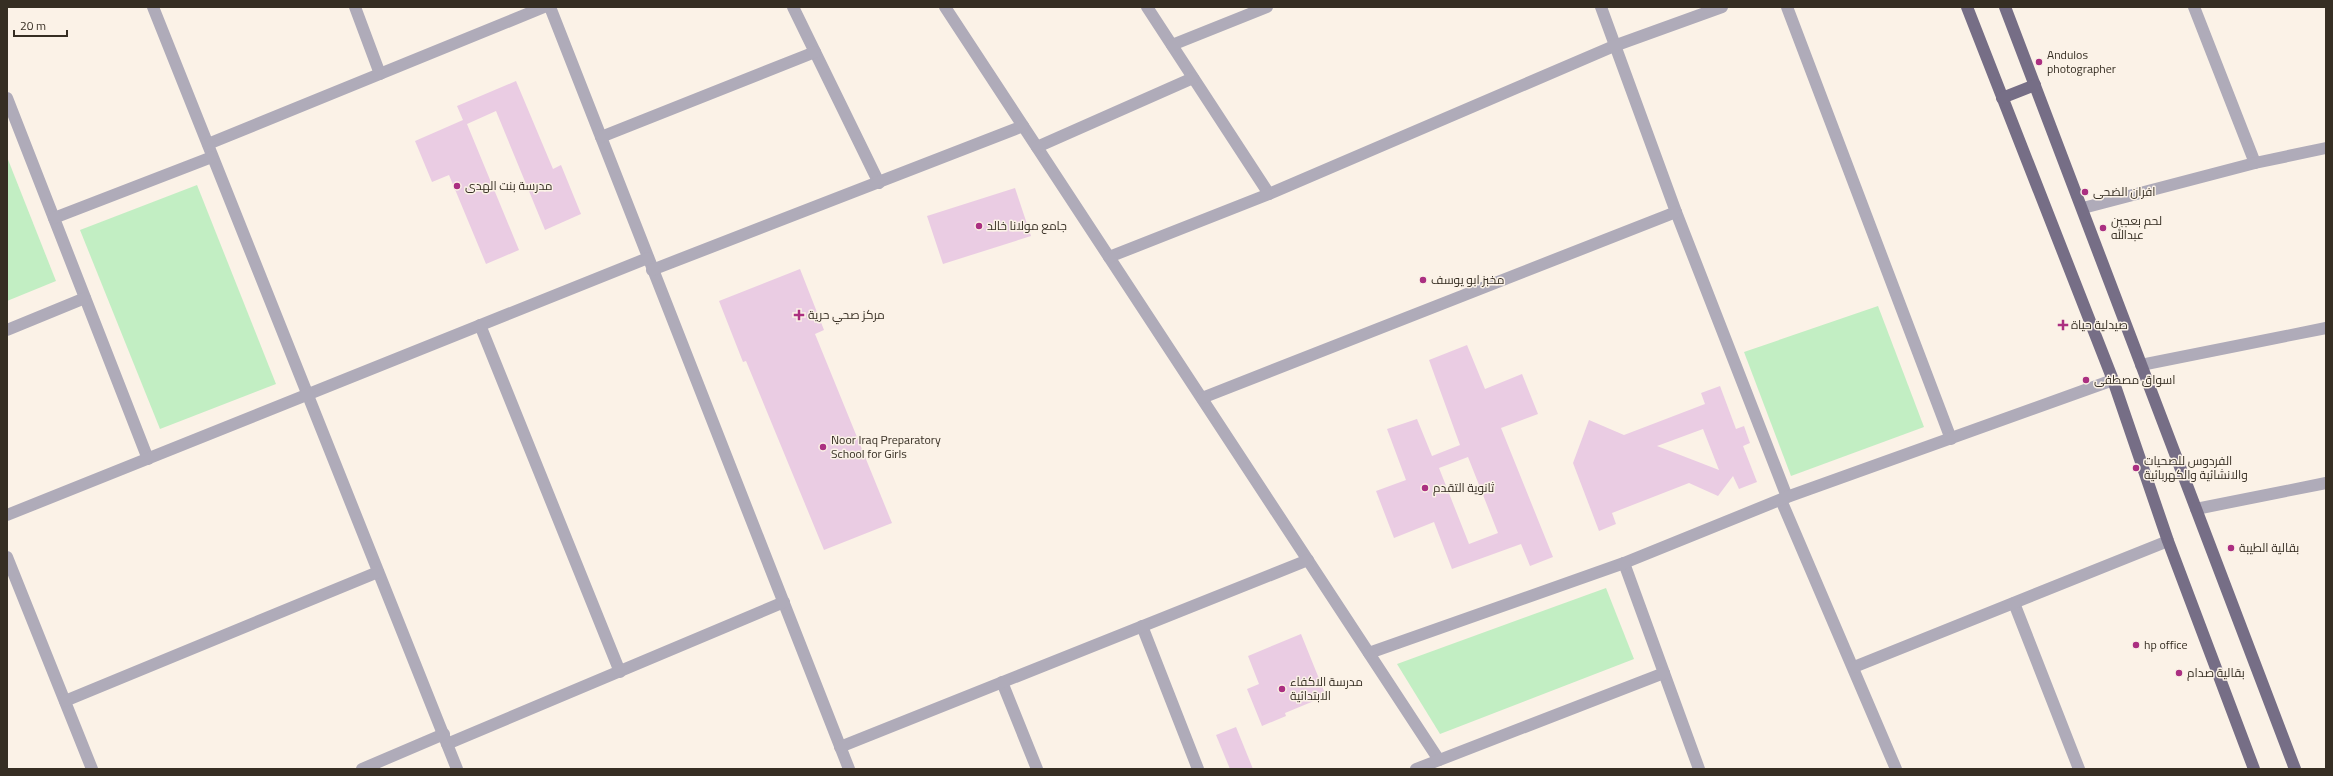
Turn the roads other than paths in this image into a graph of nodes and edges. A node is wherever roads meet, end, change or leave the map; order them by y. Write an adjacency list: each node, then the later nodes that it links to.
1 (153, 7): 25 (street)
2 (355, 7): 18 (street)
3 (544, 7): 18 (street)
4 (550, 7): 24 (street)
5 (793, 7): 17 (street)
6 (945, 7): 23 (street)
7 (1147, 7): 15 (street)
8 (1267, 7): 15 (street)
9 (1601, 7): 16 (street)
10 (1722, 7): 16 (street)
11 (1787, 7): 46 (street)
12 (1967, 7): 22 (main road)
13 (2005, 7): 20 (main road)
14 (2194, 7): 29 (street)
15 (1172, 45): 19 (street)
16 (1614, 46): 31 (street); 33 (street)
17 (815, 52): 24 (street); 30 (street)
18 (380, 74): 25 (street)
19 (1193, 78): 26 (street); 31 (street)
20 (2035, 85): 22 (main road); 32 (main road)
21 (7, 98): 34 (street)
22 (2002, 98): 43 (main road)
23 (1023, 126): 26 (street); 30 (street)
24 (601, 137): 36 (street)
25 (208, 144): 28 (street)
26 (1037, 148): 35 (street)
27 (2326, 148): 29 (street)
28 (212, 157): 34 (street); 44 (street)
29 (2255, 163): 32 (street)
30 (879, 182): 37 (street)
31 (1269, 194): 35 (street)
32 (2083, 208): 42 (main road)
33 (1676, 212): 45 (street); 49 (street)
34 (54, 218): 38 (street)
35 (1110, 257): 45 (street)
36 (648, 258): 37 (street); 39 (street)
37 (652, 270): 57 (street)
38 (85, 298): 41 (street); 47 (street)
39 (480, 326): 44 (street); 62 (street)
40 (2326, 328): 42 (street)
41 (7, 330)
42 (2141, 365): 50 (main road)
43 (2113, 380): 46 (street); 52 (main road)
44 (308, 395): 47 (street); 56 (street)
45 (1202, 398): 54 (street)
46 (1951, 439): 49 (street)
47 (148, 459): 51 (street)
48 (2326, 482): 50 (street)
49 (1784, 499): 55 (street); 61 (street)
50 (2196, 509): 80 (main road)
51 (7, 516)
52 (2168, 541): 58 (street); 79 (main road)
53 (7, 557): 65 (street)
54 (1308, 560): 59 (street); 60 (street)
55 (1624, 563): 60 (street); 63 (street)
56 (378, 572): 65 (street); 66 (street)
57 (784, 602): 62 (street); 67 (street)
58 (2014, 603): 61 (street); 78 (street)
59 (1142, 626): 64 (street); 74 (street)
60 (1369, 653): 68 (street)
61 (1854, 667): 77 (street)
62 (620, 672): 66 (street)
63 (1664, 673): 68 (street); 76 (street)
64 (1002, 682): 67 (street); 73 (street)
65 (65, 701): 69 (street)
66 (446, 739): 70 (street); 71 (street)
67 (840, 747): 72 (street)
68 (1439, 760): 75 (street)
69 (92, 769)
70 (362, 769)
71 (457, 769)
72 (849, 769)
73 (1037, 769)
74 (1198, 769)
75 (1416, 769)
76 (1699, 769)
77 (1896, 769)
78 (2079, 769)
79 (2254, 769)
80 (2295, 769)

